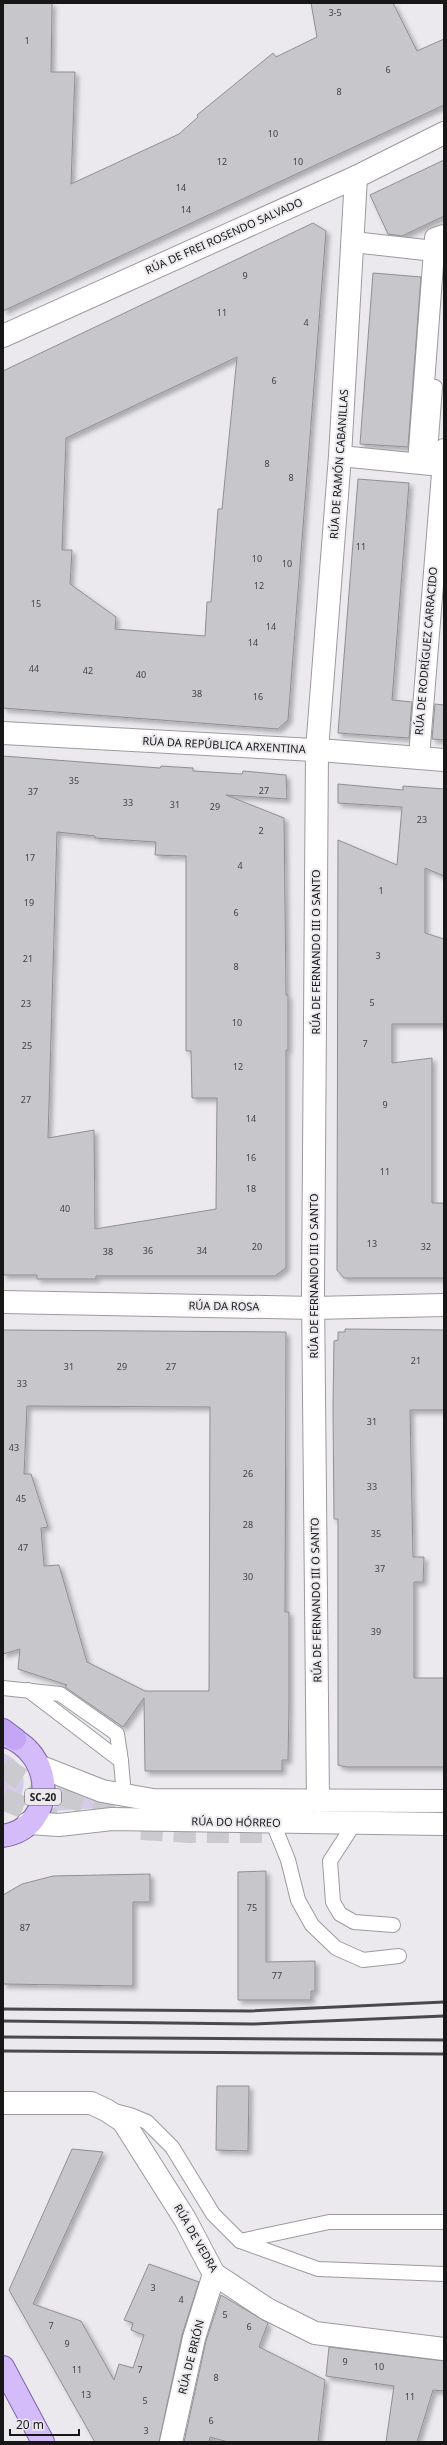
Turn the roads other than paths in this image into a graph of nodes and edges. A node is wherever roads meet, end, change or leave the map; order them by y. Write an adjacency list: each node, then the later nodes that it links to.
1 (440, 137): 2 (street, RÚA DE FREI ROSENDO SALVADO)
2 (356, 177): 3 (street, RÚA DE RAMÓN CABANILLAS); 5 (street, RÚA DE FREI ROSENDO SALVADO)
3 (352, 242): 4 (street); 7 (street, RÚA DE RAMÓN CABANILLAS)
4 (439, 243): 8 (street, RÚA DE RODRÍGUEZ CARRACIDO)
5 (3, 336)
6 (435, 387): 8 (lane)
7 (340, 456): 8 (street); 10 (street, RÚA DE RAMÓN CABANILLAS)
8 (433, 461): 11 (street, RÚA DE RODRÍGUEZ CARRACIDO)
9 (3, 733): 10 (street, RÚA DA REPÚBLICA ARXENTINA)
10 (317, 750): 11 (street, RÚA DA REPÚBLICA ARXENTINA); 15 (street, RÚA DE FERNANDO III O SANTO)
11 (419, 757): 12 (street, RÚA DA REPÚBLICA ARXENTINA)
12 (444, 760)
13 (3, 1302): 15 (street, RÚA DA ROSA)
14 (444, 1305): 15 (street, RÚA DA ROSA)
15 (314, 1308): 23 (street, RÚA DE FERNANDO III O SANTO)
16 (3, 1688): 17 (lane)
17 (26, 1689): 19 (lane); 19 (lane)
18 (6, 1732): 20 (main road, SC-20)
19 (121, 1761): 21 (lane)
20 (41, 1767): 21 (street, RÚA DO HÓRREO); 24 (main road, SC-20)
21 (124, 1796): 23 (street, RÚA DO HÓRREO)
22 (444, 1800): 23 (street, RÚA DO HÓRREO)
23 (318, 1801)
24 (28, 1823): 25 (street, RÚA DO HÓRREO); 28 (main road, SC-20)
25 (273, 1823): 26 (street, RÚA DO HÓRREO); 30 (lane)
26 (354, 1824): 27 (street, RÚA DO HÓRREO); 29 (lane)
27 (444, 1824)
28 (5, 1837)
29 (393, 1925)
30 (399, 1956)
31 (3, 2103): 32 (street, RÚA DE VEDRA)
32 (106, 2110): 34 (lane); 35 (street, RÚA DE VEDRA)
33 (444, 2222): 34 (lane)
34 (240, 2241): 36 (lane)
35 (214, 2274): 37 (street, RÚA DE VEDRA); 40 (street, RÚA DE BRIÓN)
36 (444, 2274)
37 (444, 2349)
38 (3, 2368): 39 (main road)
39 (43, 2442)
40 (171, 2442)

